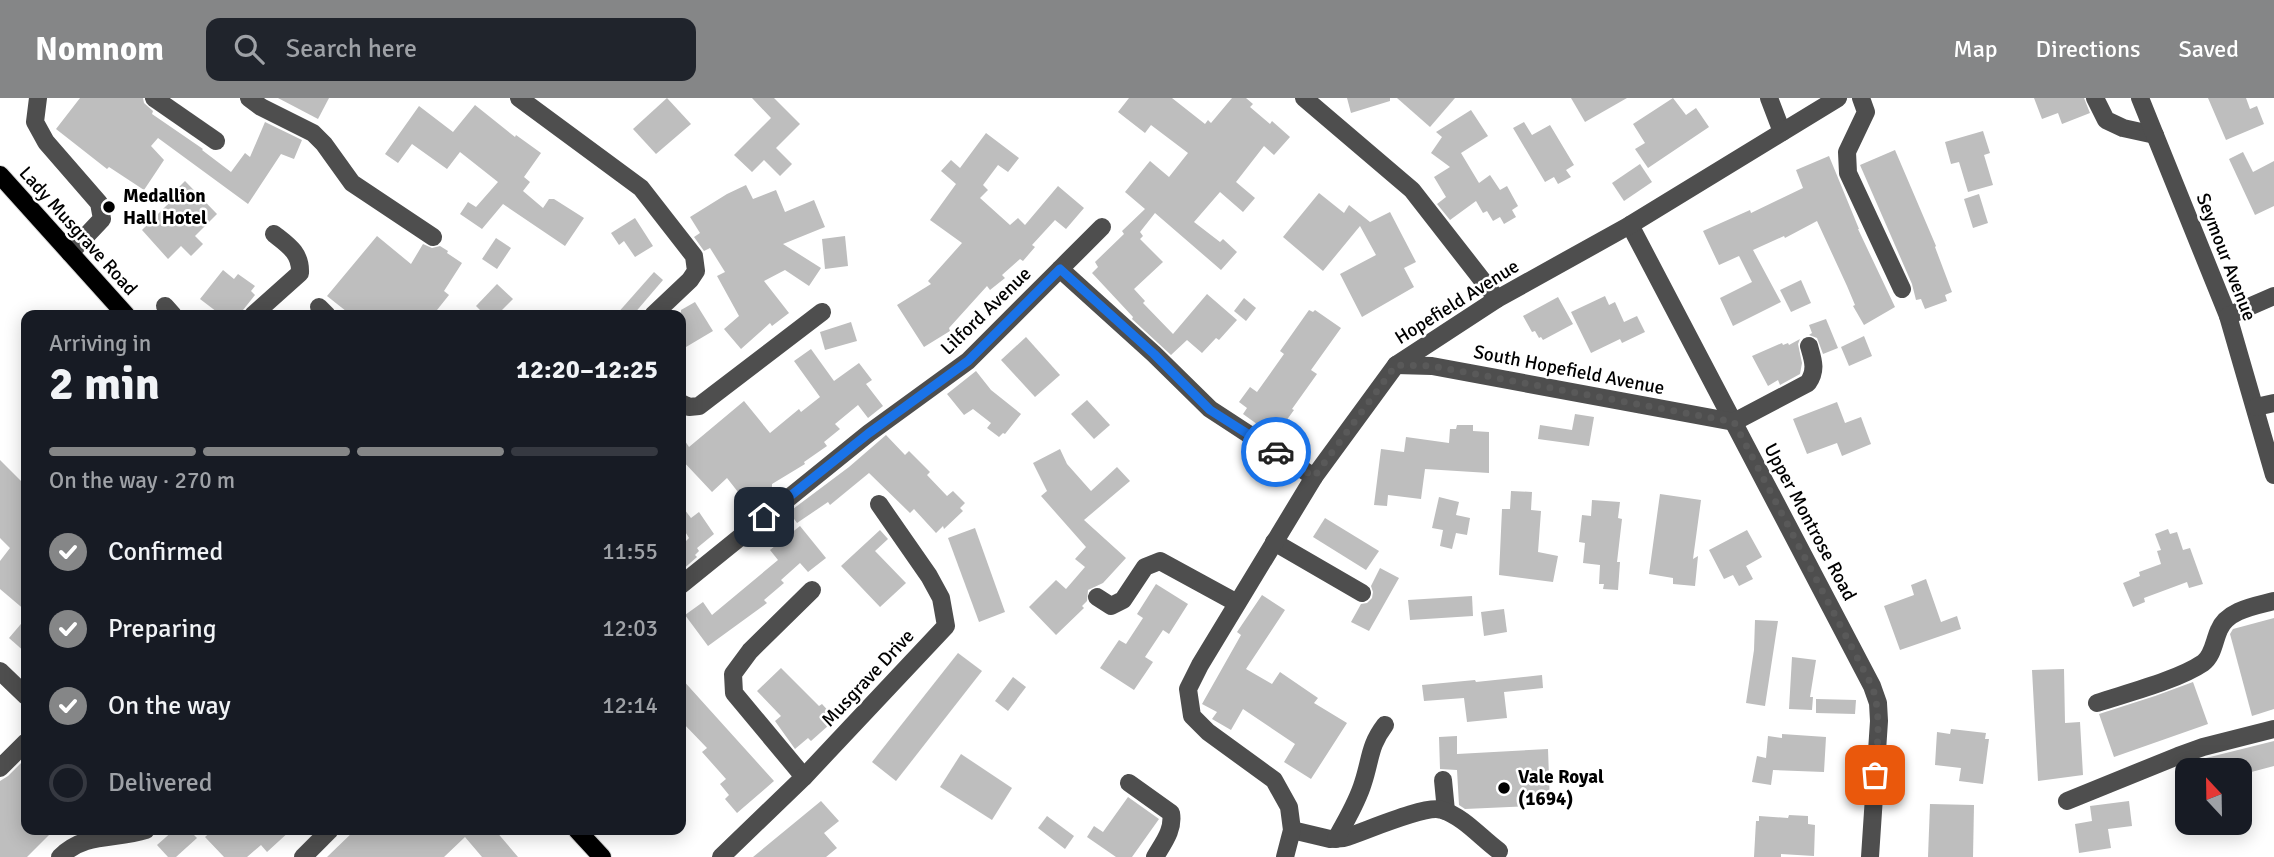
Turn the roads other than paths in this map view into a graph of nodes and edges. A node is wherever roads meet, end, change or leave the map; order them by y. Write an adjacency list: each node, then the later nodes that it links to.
1 (38, 98): 19 (street)
2 (154, 98): 13 (street)
3 (249, 98): 18 (street)
4 (519, 98): 26 (street)
5 (1304, 98): 23 (street)
6 (1769, 98): 11 (street)
7 (1838, 98): 11 (street, Hopefield Avenue)
8 (1861, 98): 21 (street)
9 (2095, 98): 12 (street)
10 (2140, 98): 12 (street, Seymour Avenue)
11 (1782, 132): 15 (street, Hopefield Avenue)
12 (2155, 135): 28 (street, Seymour Avenue)
13 (216, 142)
14 (0, 175): 19 (main road, Lady Musgrave Road)
15 (1630, 225): 23 (street, Hopefield Avenue); 34 (street, Upper Montrose Road)
16 (1102, 227): 20 (street)
17 (274, 234): 25 (street)
18 (433, 237)
19 (70, 253): 24 (main road, Lady Musgrave Road)
20 (1060, 269): 37 (street, Lilford Avenue); 40 (street, Lilford Avenue)
21 (1902, 289)
22 (2274, 296): 28 (street)
23 (1497, 299): 30 (street, Hopefield Avenue)
24 (121, 310)
25 (259, 310)
26 (658, 310)
27 (822, 312): 32 (street)
28 (2228, 316): 33 (street, Seymour Avenue)
29 (1809, 346): 34 (street)
30 (1396, 365): 34 (street, South Hopefield Avenue); 37 (street, Hopefield Avenue)
31 (2274, 403): 33 (street)
32 (686, 406)
33 (2256, 407): 35 (street, Seymour Avenue)
34 (1734, 422): 70 (street, Upper Montrose Road)
35 (2268, 428): 36 (street, Seymour Avenue)
36 (2274, 475)
37 (1314, 477): 39 (street, Hopefield Avenue)
38 (879, 505): 53 (street, Musgrave Drive)
39 (1274, 542): 42 (street); 45 (street, Hopefield Avenue)
40 (686, 581)
41 (812, 590): 53 (street)
42 (1362, 593)
43 (1097, 597): 45 (street)
44 (2274, 601): 48 (street)
45 (1237, 603): 58 (street, Hopefield Avenue)
46 (0, 671): 47 (street)
47 (21, 691)
48 (2097, 703)
49 (1385, 724): 62 (street)
50 (2274, 729): 56 (street)
51 (21, 747): 52 (street)
52 (0, 768)
53 (804, 777): 67 (street, Musgrave Drive)
54 (1443, 780): 57 (street)
55 (1129, 783): 68 (street)
56 (2067, 801)
57 (1446, 811): 62 (street); 63 (street)
58 (1292, 830): 62 (street); 69 (street, Hopefield Avenue)
59 (124, 835): 65 (street)
60 (325, 835): 66 (street)
61 (581, 835): 64 (main road)
62 (1336, 839)
63 (1499, 851)
64 (600, 856)
65 (61, 857)
66 (303, 857)
67 (721, 857)
68 (1155, 857)
69 (1285, 857)
70 (1870, 857)

